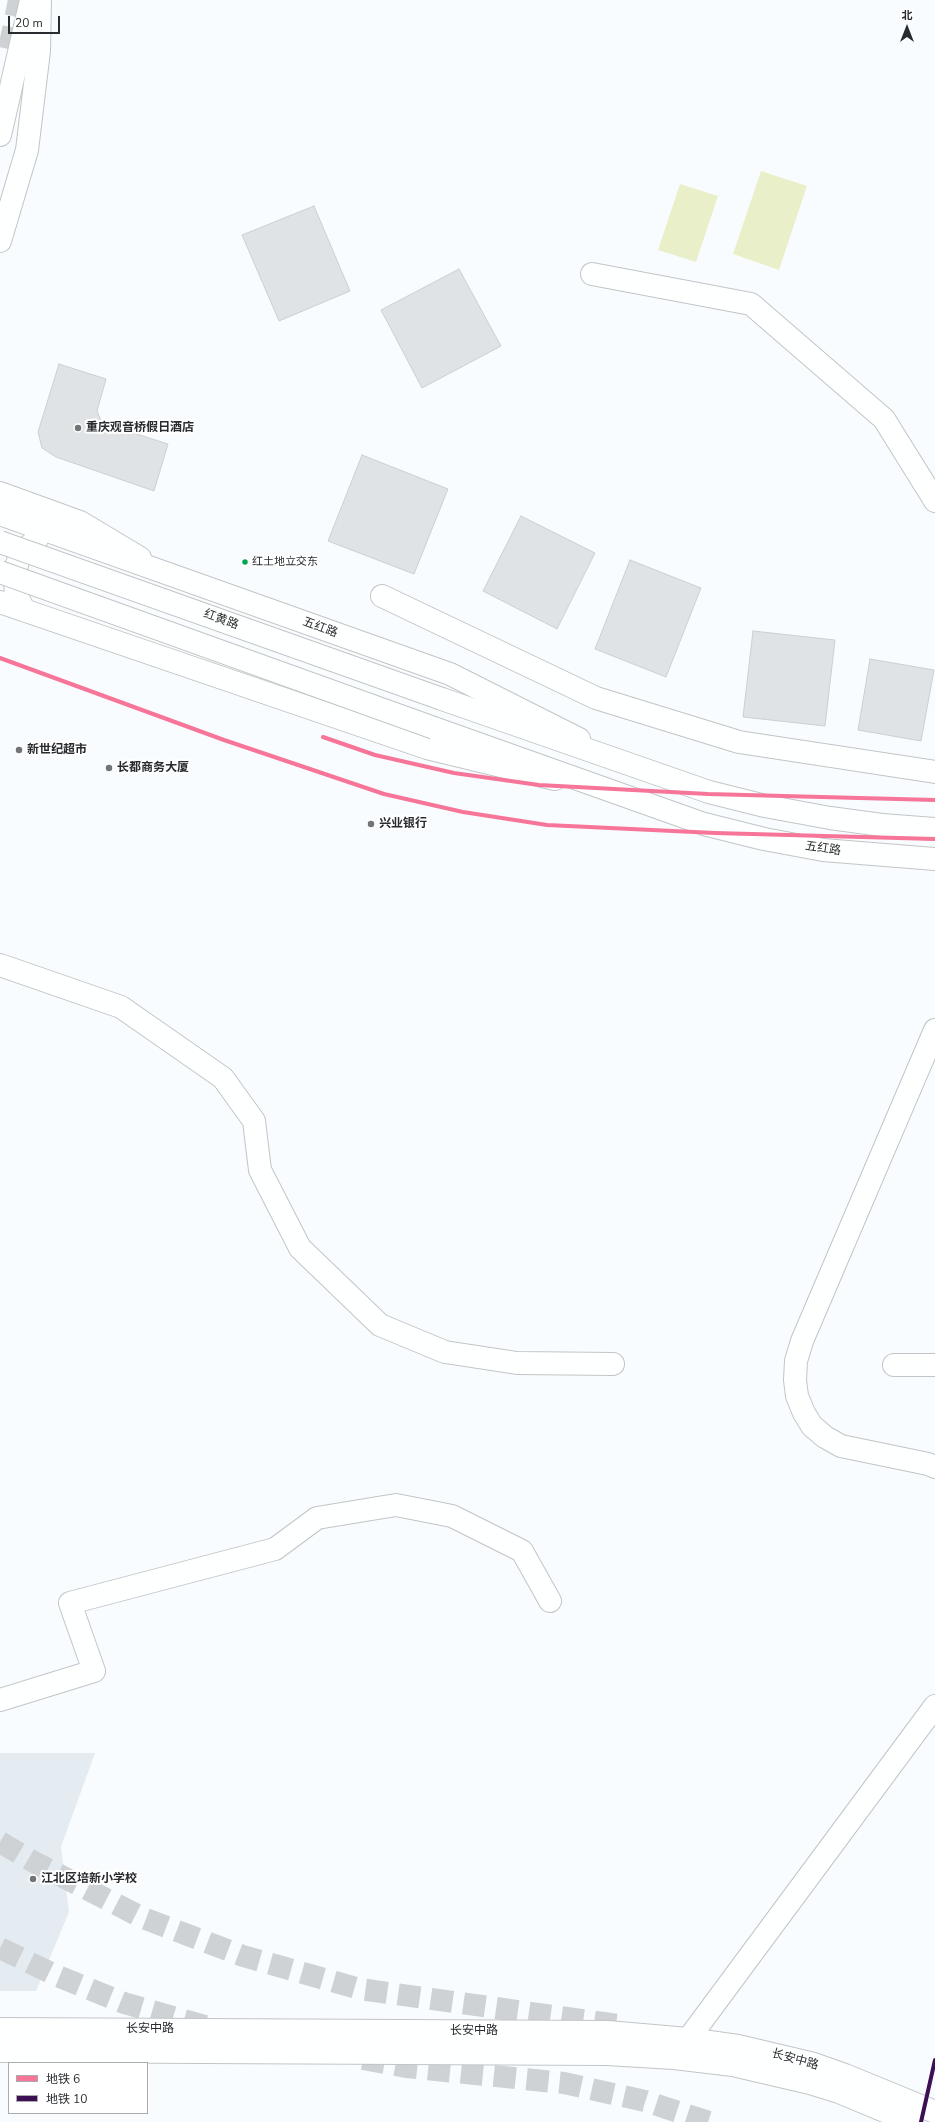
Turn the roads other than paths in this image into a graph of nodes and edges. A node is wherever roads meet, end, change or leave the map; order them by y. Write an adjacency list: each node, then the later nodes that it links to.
1 (31, 0): 3 (main road)
2 (40, 0): 4 (main road)
3 (0, 135)
4 (0, 241)
5 (592, 274): 7 (main road)
6 (0, 493): 12 (main road)
7 (935, 501)
8 (0, 514): 9 (main road, 五红路)
9 (51, 532): 12 (main road, 五红路); 16 (main road)
10 (0, 542): 17 (main road, 红黄路, bridge)
11 (0, 572): 20 (main road, 五红路, bridge)
12 (164, 572): 18 (main road, 五红路)
13 (382, 596): 19 (main road)
14 (0, 602): 16 (main road, 五红路)
15 (0, 609): 16 (main road)
16 (24, 610): 20 (main road, 五红路)
17 (442, 699): 18 (main road, 五红路)
18 (630, 765): 21 (main road, 五红路)
19 (935, 772)
20 (622, 796): 22 (main road, 五红路)
21 (935, 829)
22 (935, 859)
23 (0, 965): 25 (main road)
24 (935, 1030): 28 (main road)
25 (613, 1364)
26 (935, 1365): 27 (main road)
27 (894, 1366)
28 (935, 1467)
29 (550, 1601): 30 (main road)
30 (0, 1700)
31 (935, 1706): 33 (main road)
32 (0, 2029): 33 (main road, 长安中路)
33 (688, 2039): 35 (main road); 36 (main road, 长安中路)
34 (0, 2051): 35 (main road, 长安中路)
35 (674, 2058): 37 (main road, 长安中路)
36 (935, 2112)
37 (911, 2122)

